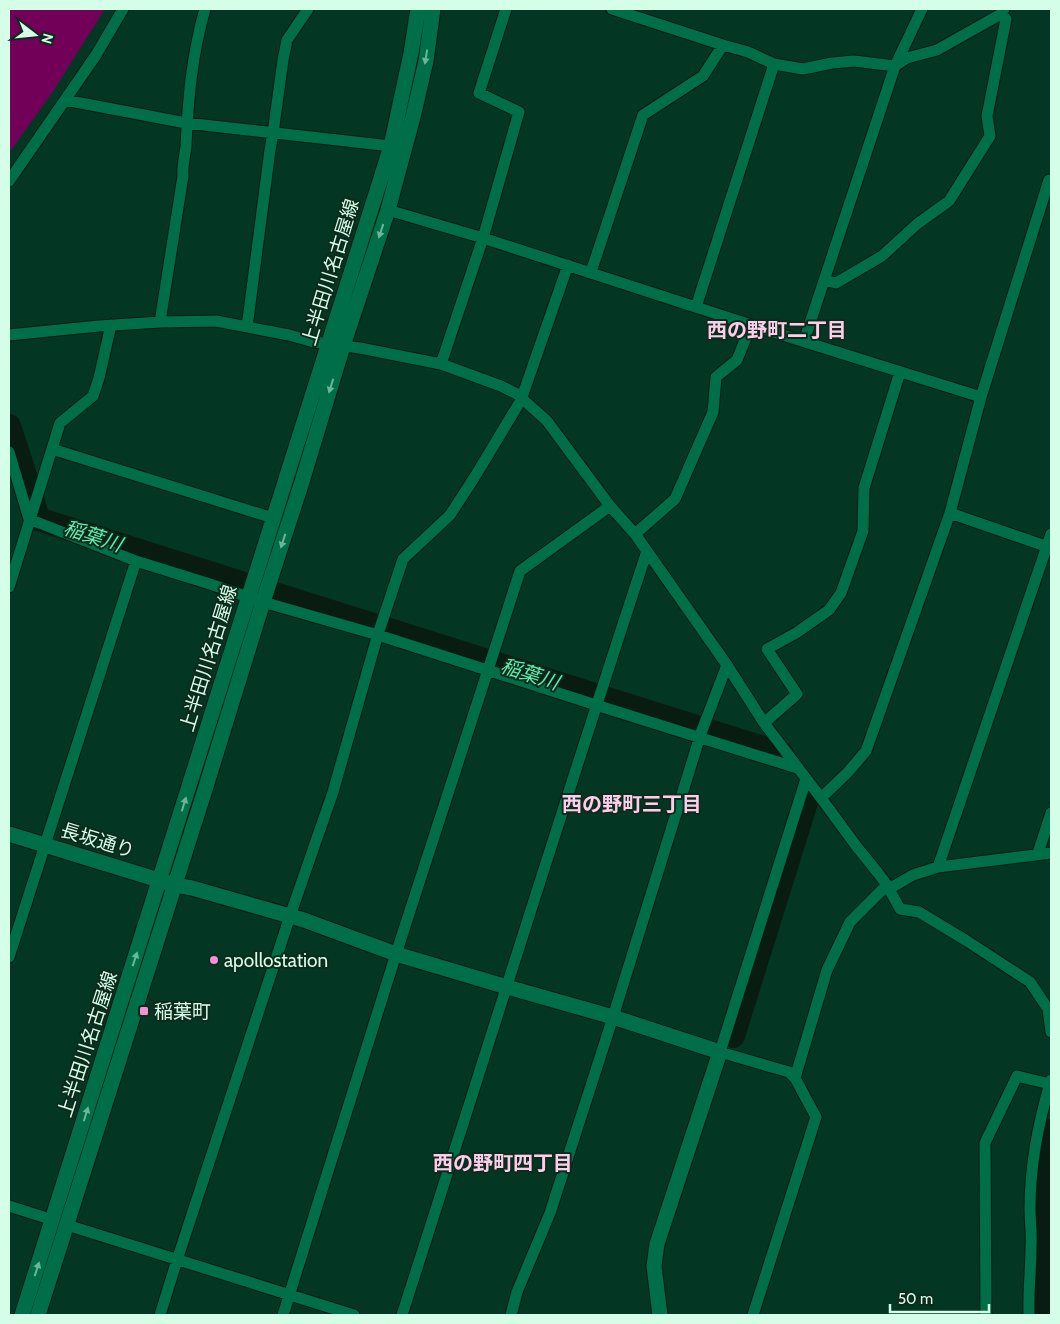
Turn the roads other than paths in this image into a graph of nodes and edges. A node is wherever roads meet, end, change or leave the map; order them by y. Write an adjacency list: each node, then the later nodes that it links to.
1 (123, 9): 13 (street)
2 (205, 9): 14 (street)
3 (308, 9): 15 (street)
4 (418, 9): 16 (main road, 上半田川名古屋線)
5 (433, 9): 19 (main road, 上半田川名古屋線, one-way to 19)
6 (506, 9): 20 (street)
7 (612, 9): 10 (street)
8 (922, 9): 12 (street)
9 (1003, 12): 12 (street); 23 (street)
10 (723, 45): 11 (street); 22 (street)
11 (774, 64): 12 (street); 24 (street)
12 (895, 66): 23 (street)
13 (66, 100): 14 (street); 18 (street)
14 (186, 123): 15 (street); 25 (street)
15 (273, 133): 16 (street); 28 (street)
16 (391, 146): 31 (main road, 上半田川名古屋線)
17 (1050, 178): 34 (street)
18 (9, 182)
19 (388, 210): 20 (street); 31 (main road, 上半田川名古屋線, one-way to 31)
20 (483, 238): 21 (street); 32 (street)
21 (568, 265): 22 (street); 35 (street)
22 (591, 272): 24 (street)
23 (824, 280): 30 (street)
24 (696, 307): 27 (street)
25 (160, 322): 26 (street); 28 (street)
26 (111, 325): 29 (street); 36 (street)
27 (751, 325): 30 (street); 42 (street)
28 (247, 327): 31 (street)
29 (9, 335)
30 (804, 341): 33 (street)
31 (336, 345): 32 (street); 41 (main road, 上半田川名古屋線); 48 (main road, 上半田川名古屋線, one-way to 48)
32 (441, 364): 35 (street)
33 (900, 372): 34 (street); 53 (street)
34 (981, 397): 39 (street)
35 (521, 400): 38 (street); 49 (street)
36 (52, 449): 40 (street); 41 (street)
37 (9, 452): 40 (street)
38 (610, 506): 42 (street); 51 (street)
39 (950, 513): 44 (street); 57 (street)
40 (31, 517): 46 (street); 47 (street)
41 (273, 518): 48 (main road, 上半田川名古屋線)
42 (635, 534): 45 (street)
43 (1051, 534): 44 (street)
44 (1049, 547): 63 (street)
45 (647, 551): 50 (street); 52 (street)
46 (136, 561): 48 (street); 60 (street)
47 (9, 587)
48 (256, 600): 49 (street); 64 (main road, 上半田川名古屋線, one-way to 48); 65 (main road, 上半田川名古屋線)
49 (378, 635): 51 (street); 67 (street)
50 (726, 665): 53 (street); 54 (street)
51 (489, 670): 52 (street); 68 (street)
52 (596, 704): 54 (street); 70 (street)
53 (764, 723): 55 (street)
54 (702, 731): 55 (street); 72 (street)
55 (797, 768): 56 (street)
56 (806, 780): 57 (street); 74 (street)
57 (821, 798): 66 (street)
58 (1051, 813): 62 (street)
59 (9, 834): 60 (main road, 長坂通り)
60 (46, 845): 64 (main road, 長坂通り); 69 (street)
61 (1051, 852): 62 (street)
62 (1038, 853): 63 (street)
63 (938, 867): 66 (street)
64 (160, 881): 65 (main road, 長坂通り); 78 (main road, 上半田川名古屋線, one-way to 64)
65 (175, 885): 67 (main road, 長坂通り); 78 (main road, 上半田川名古屋線)
66 (888, 887): 71 (street); 75 (street)
67 (290, 916): 68 (main road, 長坂通り); 79 (street)
68 (396, 954): 70 (main road, 長坂通り); 80 (street)
69 (9, 958)
70 (508, 987): 72 (main road, 長坂通り); 86 (street)
71 (1050, 1007): 73 (street)
72 (613, 1017): 74 (main road, 長坂通り); 87 (street)
73 (1051, 1032)
74 (720, 1052): 75 (street); 88 (main road)
75 (795, 1078): 89 (street)
76 (1051, 1082): 90 (street); 91 (street)
77 (9, 1206): 78 (street)
78 (60, 1222): 79 (street); 81 (main road, 上半田川名古屋線, one-way to 78); 82 (main road, 上半田川名古屋線)
79 (177, 1260): 80 (street); 83 (street)
80 (290, 1295): 84 (street); 85 (street)
81 (22, 1315)
82 (38, 1315)
83 (160, 1315)
84 (283, 1315)
85 (354, 1315)
86 (402, 1315)
87 (511, 1315)
88 (660, 1315)
89 (753, 1315)
90 (986, 1315)
91 (1029, 1315)

